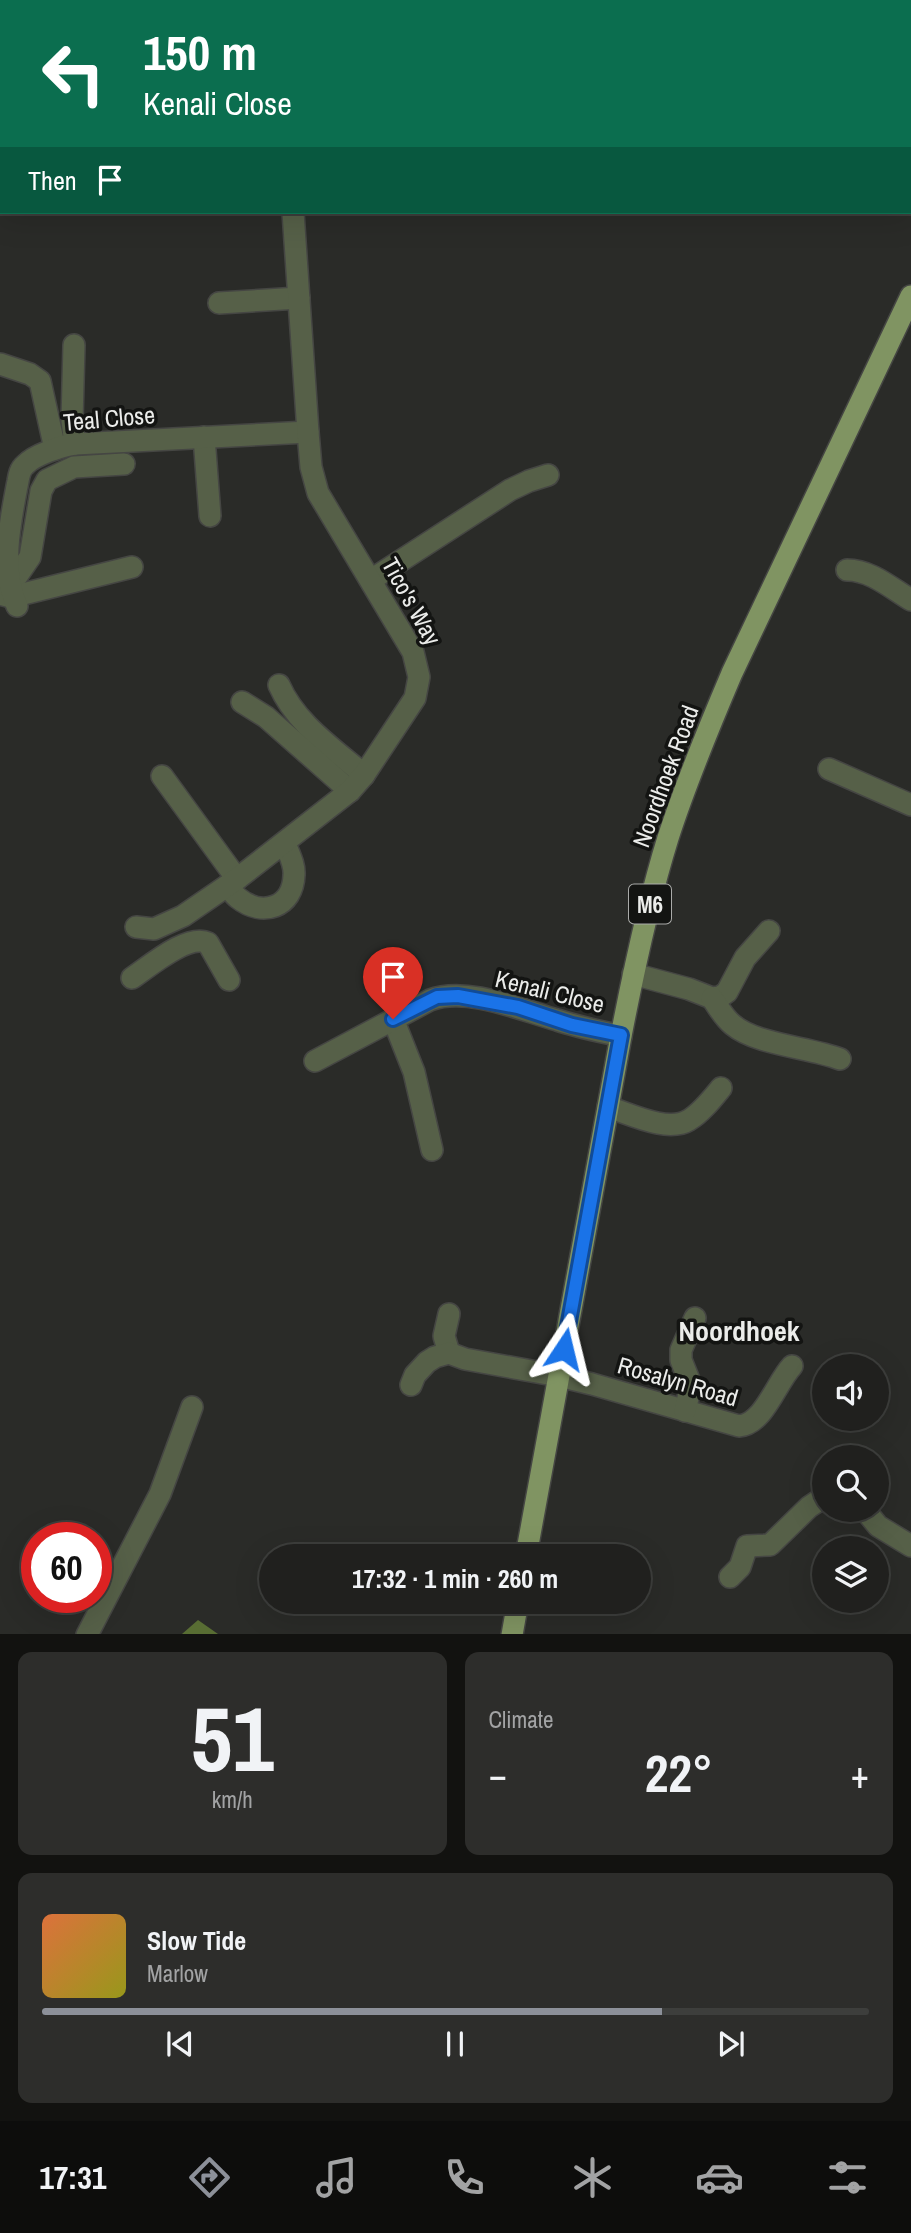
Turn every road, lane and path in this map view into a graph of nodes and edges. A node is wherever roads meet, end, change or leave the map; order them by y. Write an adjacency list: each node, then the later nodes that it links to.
1 (293, 214): 3 (street, Tico's Way)
2 (911, 296): 30 (main road, Noordhoek Road / M6)
3 (299, 298): 4 (street); 7 (street, Tico's Way)
4 (219, 303)
5 (74, 345): 9 (street)
6 (0, 364): 9 (street)
7 (308, 432): 8 (street, Teal Close); 15 (street, Tico's Way)
8 (204, 437): 9 (street, Teal Close); 12 (street)
9 (65, 446): 16 (street, Teal Close)
10 (124, 464): 16 (street)
11 (548, 475): 15 (street)
12 (210, 516)
13 (132, 567): 16 (street)
14 (847, 570): 17 (street)
15 (371, 580): 22 (street, Tico's Way)
16 (8, 594)
17 (911, 600)
18 (279, 685): 22 (street)
19 (242, 702): 22 (street)
20 (829, 769): 23 (street)
21 (162, 776): 25 (street)
22 (357, 783): 24 (street, Tico's Way)
23 (911, 805)
24 (285, 843): 25 (street, Tico's Way); 25 (street)
25 (232, 882): 26 (street, Tico's Way)
26 (174, 921): 27 (street, Tico's Way); 29 (street)
27 (136, 927)
28 (769, 930): 33 (street)
29 (186, 943): 31 (street); 32 (street)
30 (633, 974): 33 (street); 35 (main road, Noordhoek Road / M6)
31 (132, 978)
32 (229, 981)
33 (712, 998): 36 (street)
34 (393, 1019): 35 (street, Kenali Close); 37 (street, Kenali Close); 40 (street)
35 (621, 1035): 39 (main road, Noordhoek Road / M6)
36 (840, 1059)
37 (315, 1061)
38 (721, 1088): 39 (street)
39 (608, 1107): 45 (main road, Noordhoek Road / M6)
40 (432, 1150)
41 (449, 1314): 43 (street)
42 (695, 1318): 48 (street)
43 (449, 1353): 45 (street, Rosalyn Road); 46 (street)
44 (792, 1366): 48 (street, Rosalyn Road)
45 (559, 1376): 48 (street, Rosalyn Road); 51 (main road, Noordhoek Road / M6)
46 (411, 1385)
47 (192, 1407): 55 (street)
48 (685, 1411)
49 (812, 1505): 53 (street)
50 (875, 1522): 52 (street)
51 (528, 1544)
52 (911, 1546)
53 (730, 1577)
54 (516, 1614): 56 (main road)
55 (88, 1634)
56 (512, 1634)

